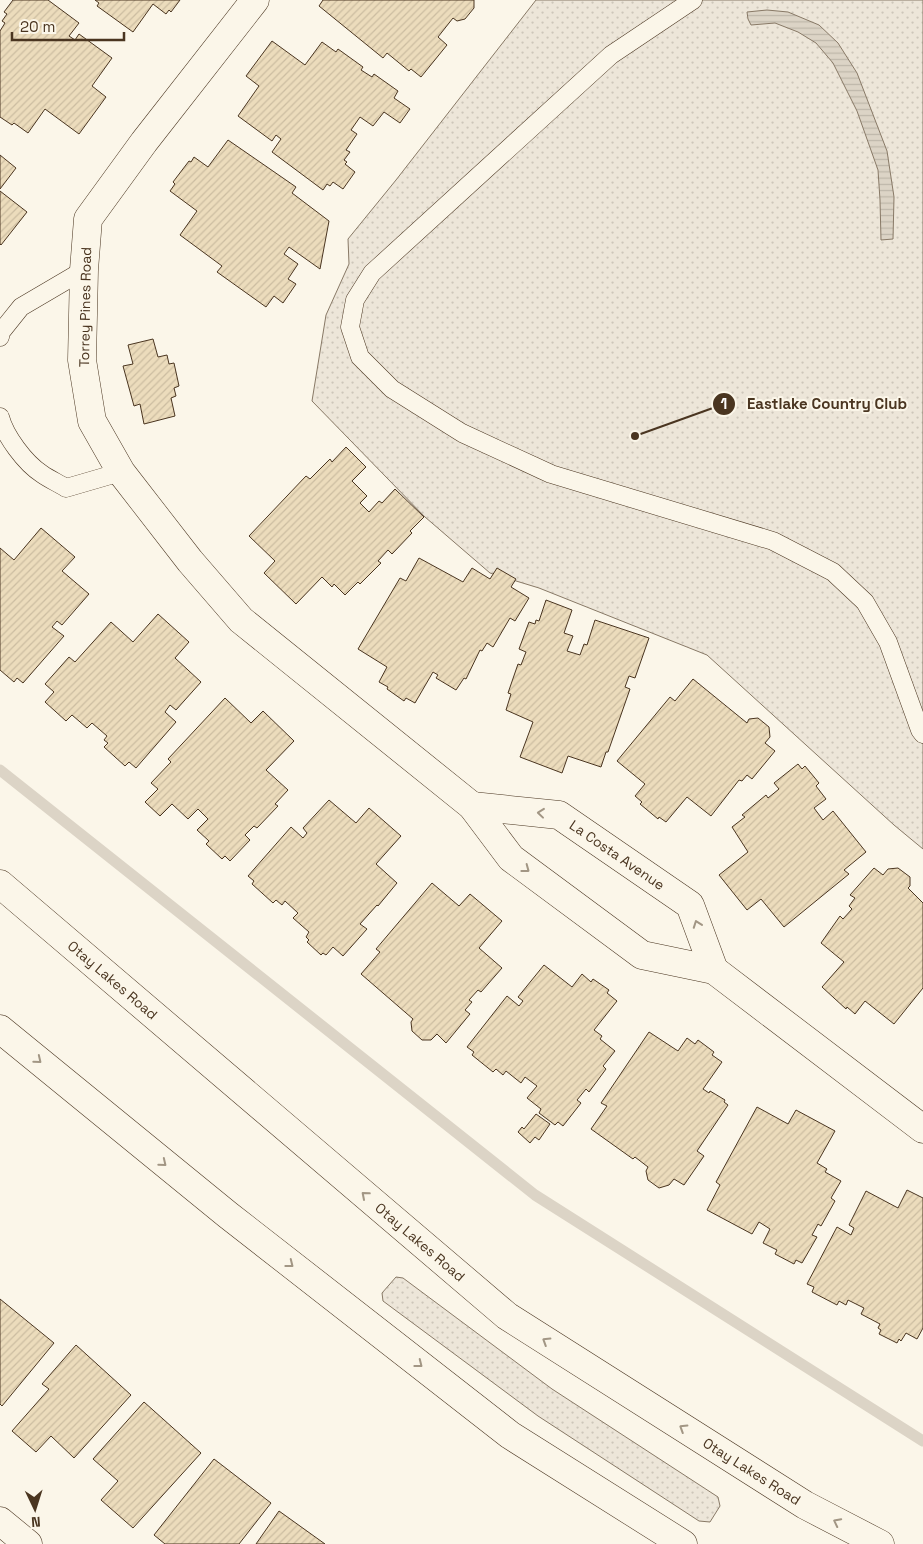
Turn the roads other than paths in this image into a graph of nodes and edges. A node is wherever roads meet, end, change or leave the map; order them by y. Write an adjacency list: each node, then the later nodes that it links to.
1 (255, 0): 3 (street, Torrey Pines Road)
2 (693, 0): 7 (lane)
3 (84, 270): 4 (lane); 6 (street, Torrey Pines Road)
4 (0, 337)
5 (0, 417): 6 (lane)
6 (121, 472): 8 (street, Torrey Pines Road)
7 (923, 734)
8 (472, 806): 10 (street, one-way to 10); 10 (street, La Costa Avenue, one-way to 8)
9 (0, 884): 16 (street, Otay Lakes Road, one-way to 9)
10 (714, 970): 12 (street)
11 (0, 1029): 15 (street, one-way to 15)
12 (923, 1129)
13 (0, 1521): 14 (street)
14 (28, 1544)
15 (683, 1544)
16 (880, 1544)

